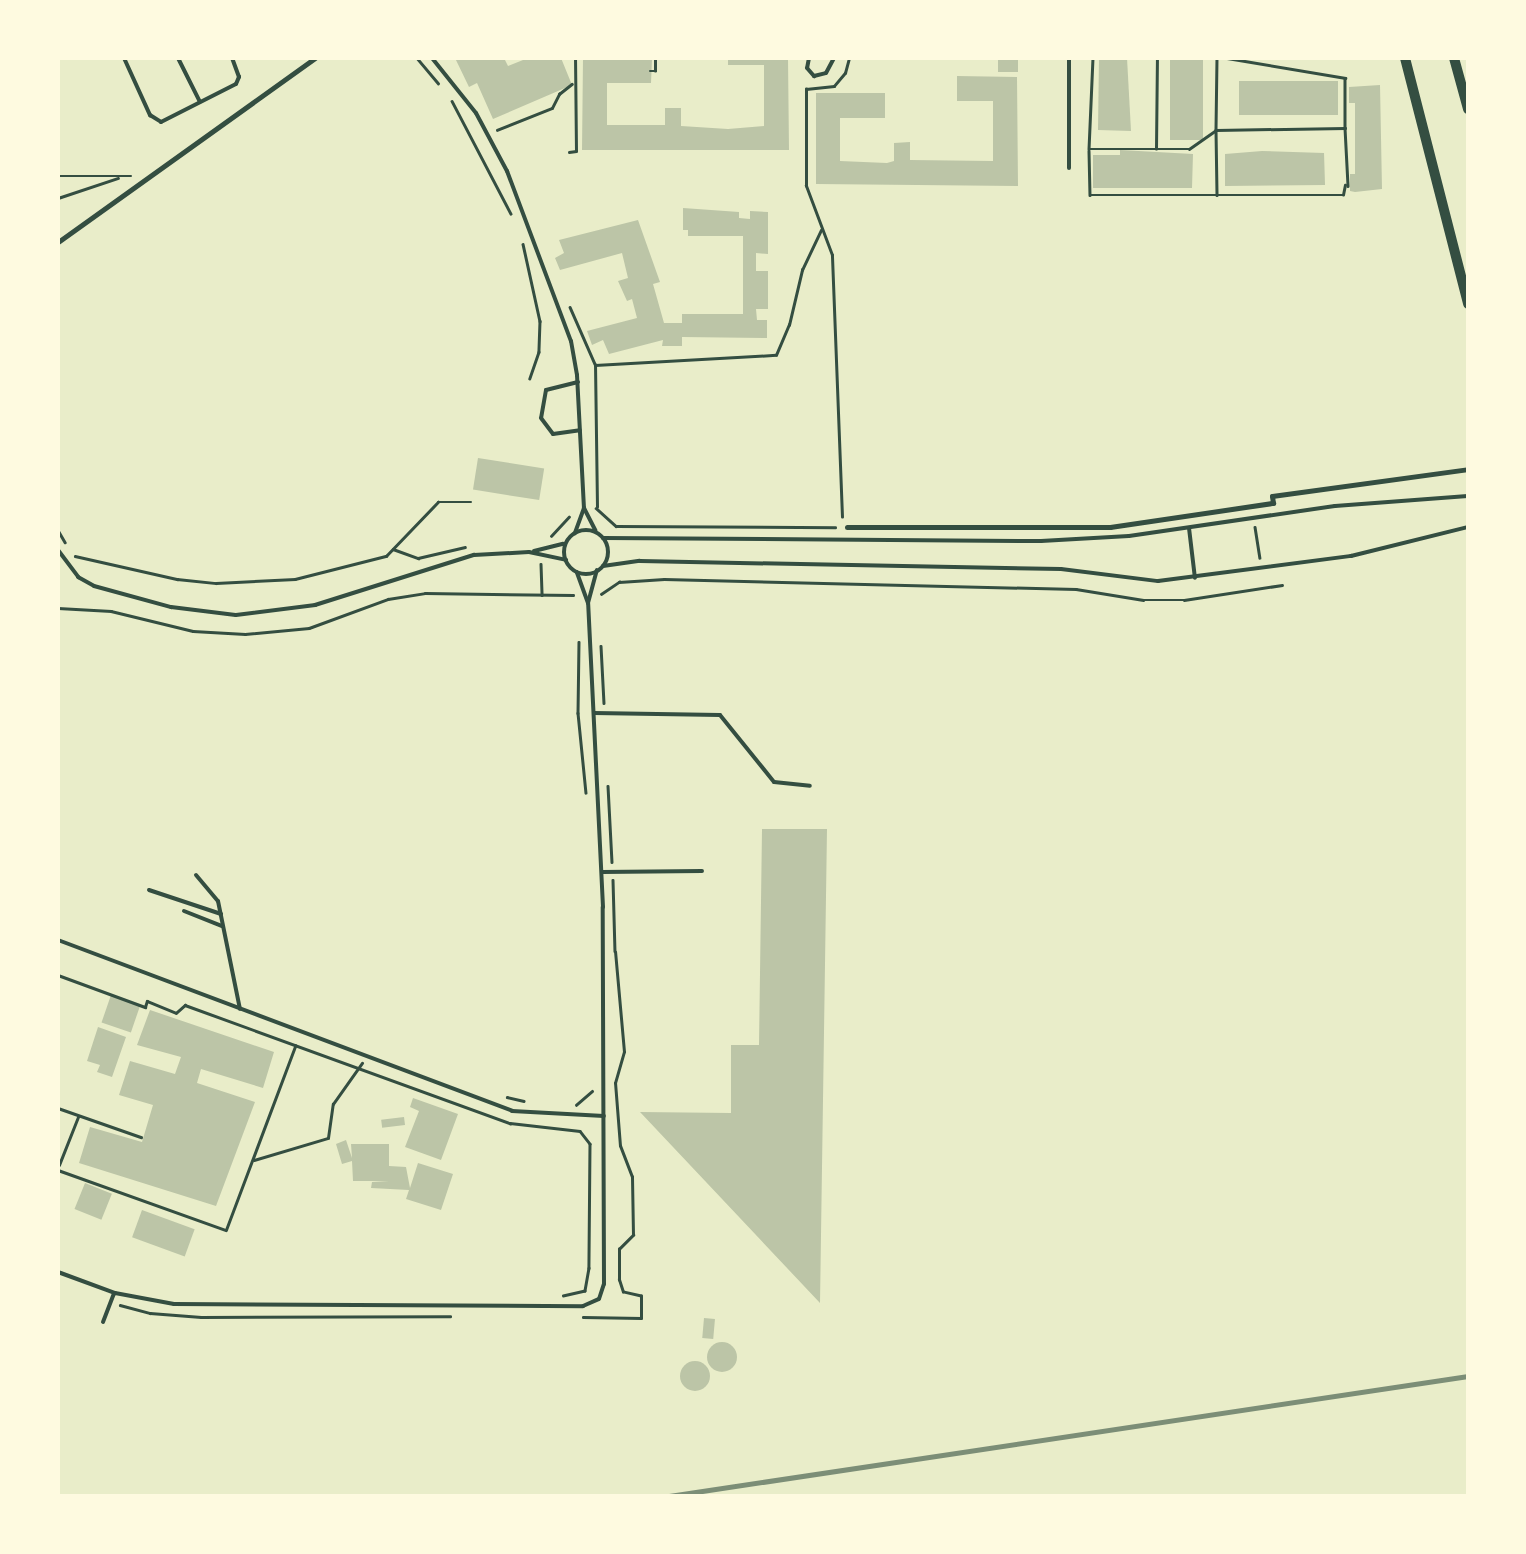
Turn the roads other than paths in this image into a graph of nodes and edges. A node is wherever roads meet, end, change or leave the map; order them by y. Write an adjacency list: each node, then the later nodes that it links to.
1 (124, 58): 11 (lane)
2 (178, 58): 11 (lane)
3 (232, 58): 11 (lane)
4 (316, 58): 14 (street)
5 (432, 58): 16 (lane)
6 (808, 58): 7 (lane)
7 (834, 58)
8 (1069, 58): 13 (lane)
9 (1405, 58): 15 (main road)
10 (1454, 58): 12 (main road)
11 (200, 102)
12 (1468, 109)
13 (1069, 168)
14 (58, 242)
15 (1468, 304)
16 (578, 382): 17 (lane); 17 (lane)
17 (580, 430): 20 (lane)
18 (1468, 469): 21 (street)
19 (1468, 496): 23 (lane)
20 (584, 508): 24 (lane); 25 (lane)
21 (847, 527)
22 (1468, 527): 35 (lane)
23 (1188, 528): 26 (lane); 35 (lane)
24 (575, 533): 25 (lane); 27 (lane)
25 (597, 533): 26 (lane)
26 (603, 538): 32 (lane)
27 (565, 544): 29 (lane); 31 (lane)
28 (58, 550): 30 (lane)
29 (529, 552): 30 (lane); 31 (lane)
30 (60, 560)
31 (566, 560): 34 (lane)
32 (603, 566): 33 (lane); 35 (lane)
33 (598, 570): 34 (lane); 36 (lane)
34 (576, 572): 36 (lane)
35 (1196, 578)
36 (588, 595): 37 (lane)
37 (594, 714): 38 (lane); 40 (lane)
38 (810, 786)
39 (702, 871): 40 (lane)
40 (602, 872): 48 (lane)
41 (196, 875): 44 (lane)
42 (149, 890): 44 (lane)
43 (184, 911): 45 (lane)
44 (221, 914): 45 (lane)
45 (222, 926): 47 (lane)
46 (58, 940): 47 (lane)
47 (240, 1009): 48 (lane)
48 (604, 1116): 50 (lane)
49 (58, 1272): 50 (lane)
50 (115, 1293): 51 (lane)
51 (102, 1322)

